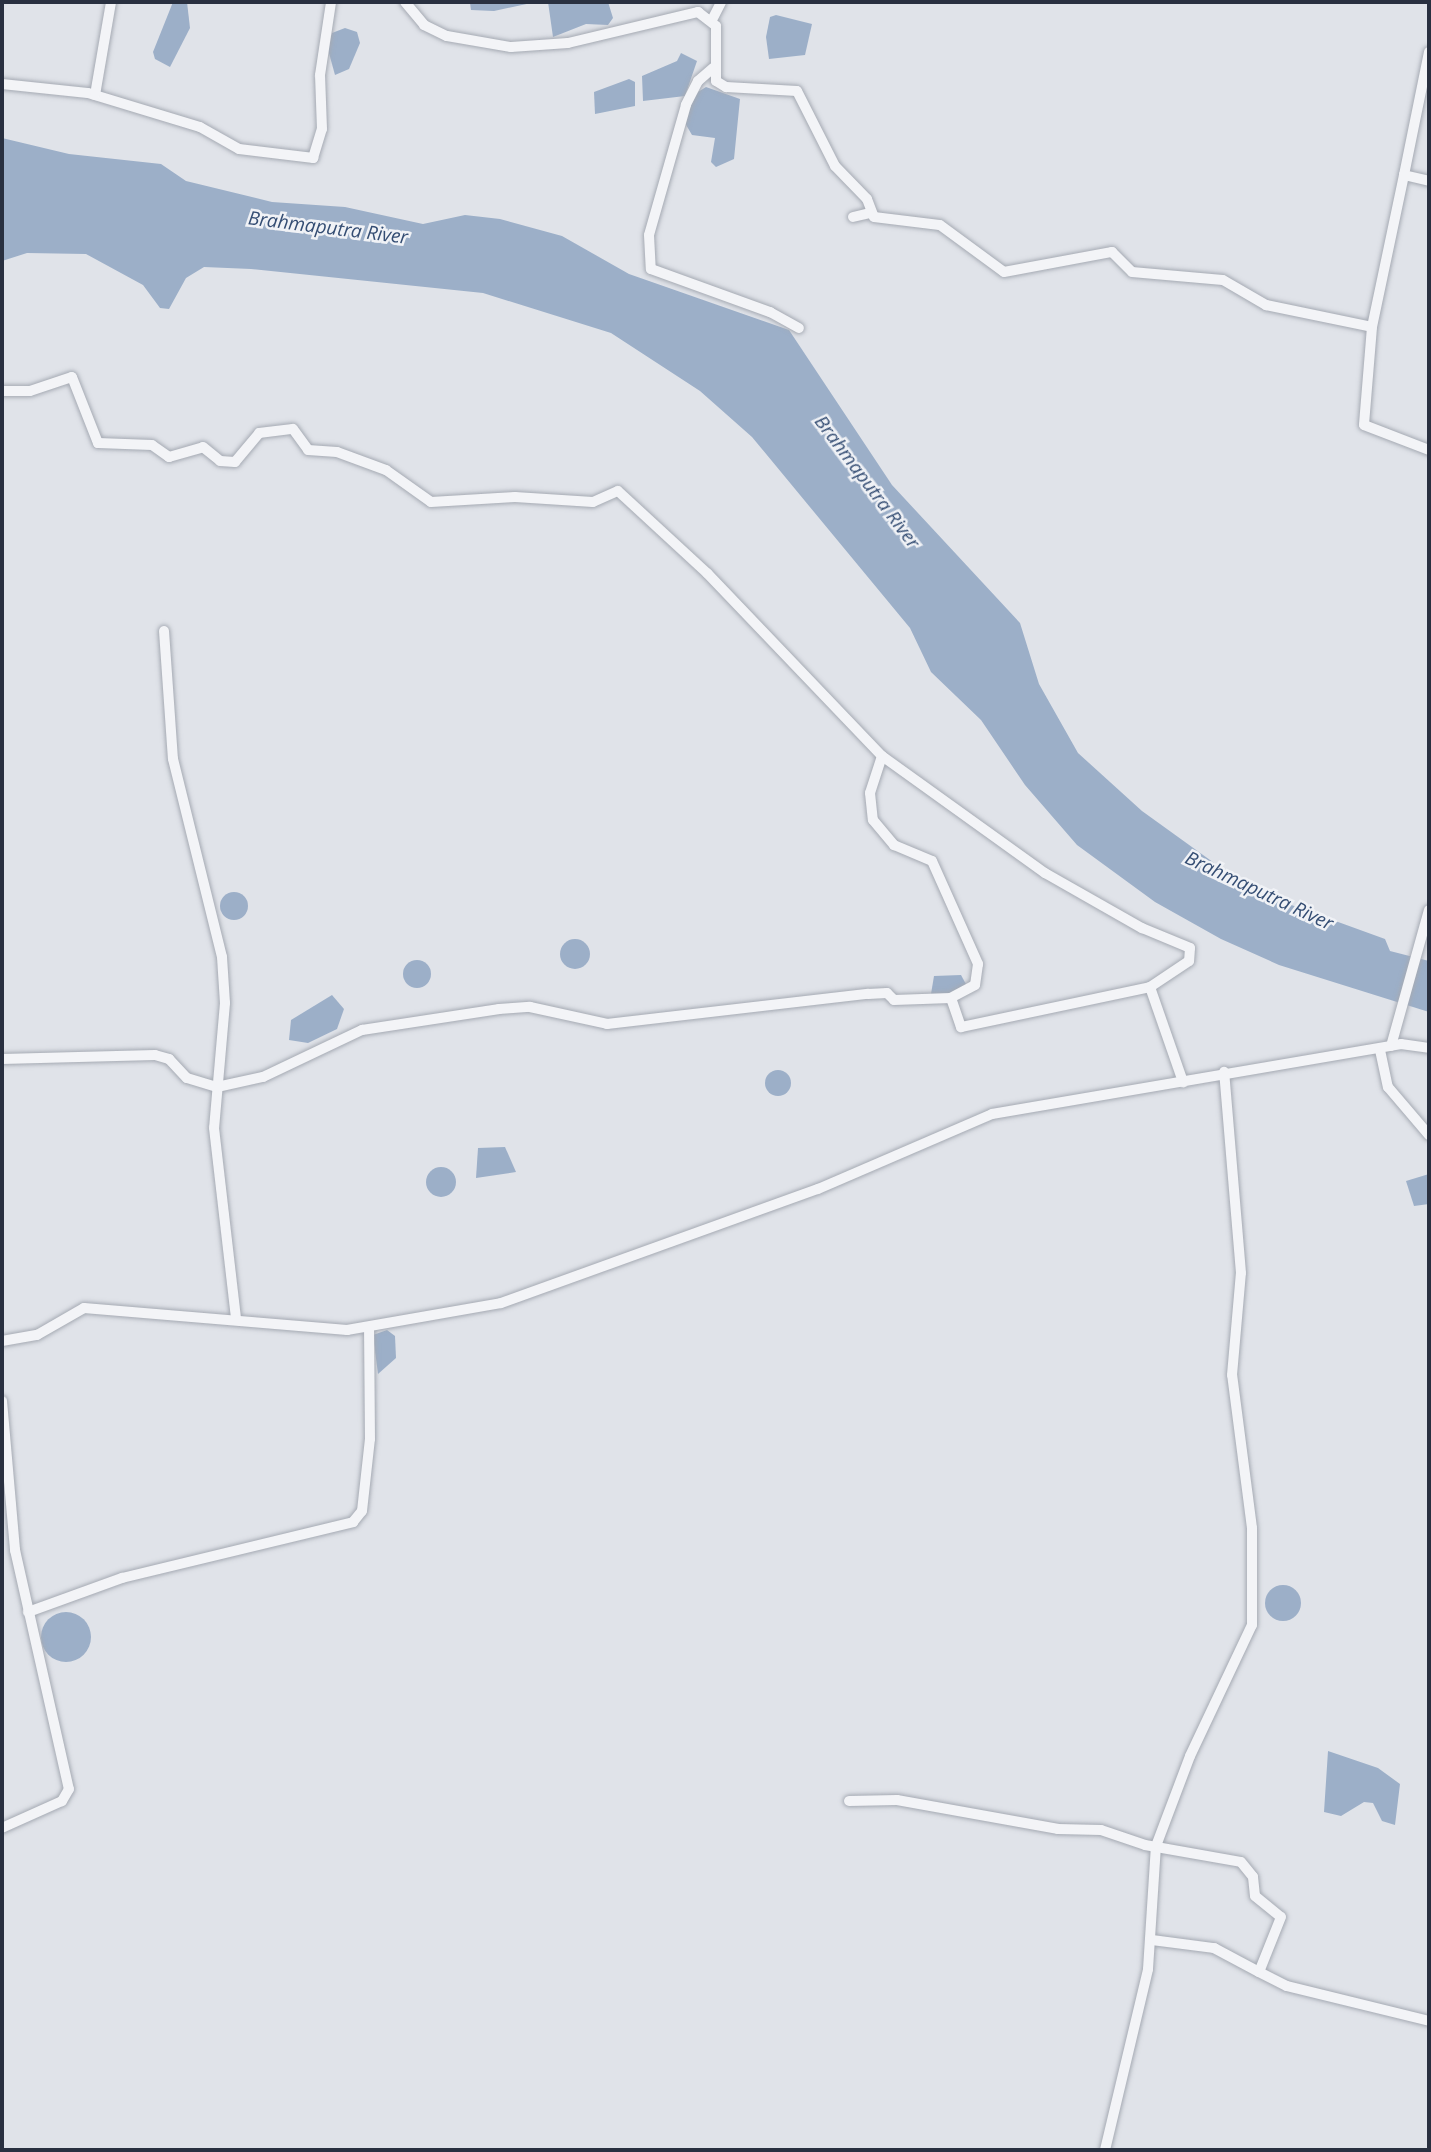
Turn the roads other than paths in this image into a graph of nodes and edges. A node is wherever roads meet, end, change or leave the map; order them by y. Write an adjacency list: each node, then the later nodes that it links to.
1 (111, 2): 9 (street)
2 (331, 2): 9 (street)
3 (405, 2): 5 (street)
4 (721, 2): 5 (street)
5 (712, 20): 7 (street)
6 (1429, 52): 10 (street)
7 (713, 68): 12 (street); 15 (street)
8 (2, 83): 9 (street)
9 (95, 96)
10 (1404, 175): 11 (street); 14 (street)
11 (1429, 181)
12 (871, 213): 13 (street); 14 (street)
13 (853, 217)
14 (1372, 327): 17 (street)
15 (799, 328)
16 (2, 391): 19 (street)
17 (1429, 450)
18 (164, 631): 28 (street)
19 (882, 756): 21 (street); 22 (street)
20 (1429, 909): 23 (street)
21 (1150, 987): 22 (street); 27 (street)
22 (951, 998): 28 (street)
23 (1385, 1048): 24 (street); 26 (street); 29 (street)
24 (1429, 1048)
25 (2, 1059): 28 (street)
26 (1224, 1072): 27 (street); 37 (street)
27 (1183, 1082): 31 (street)
28 (217, 1087): 30 (street)
29 (1429, 1135)
30 (236, 1317): 31 (street); 32 (street)
31 (369, 1327): 34 (street)
32 (2, 1342)
33 (2, 1401): 34 (street)
34 (28, 1612): 36 (street)
35 (849, 1801): 37 (street)
36 (2, 1828)
37 (1156, 1846): 38 (street); 39 (street)
38 (1152, 1940): 39 (street); 41 (street)
39 (1259, 1972): 40 (street)
40 (1429, 2021)
41 (1105, 2150)

